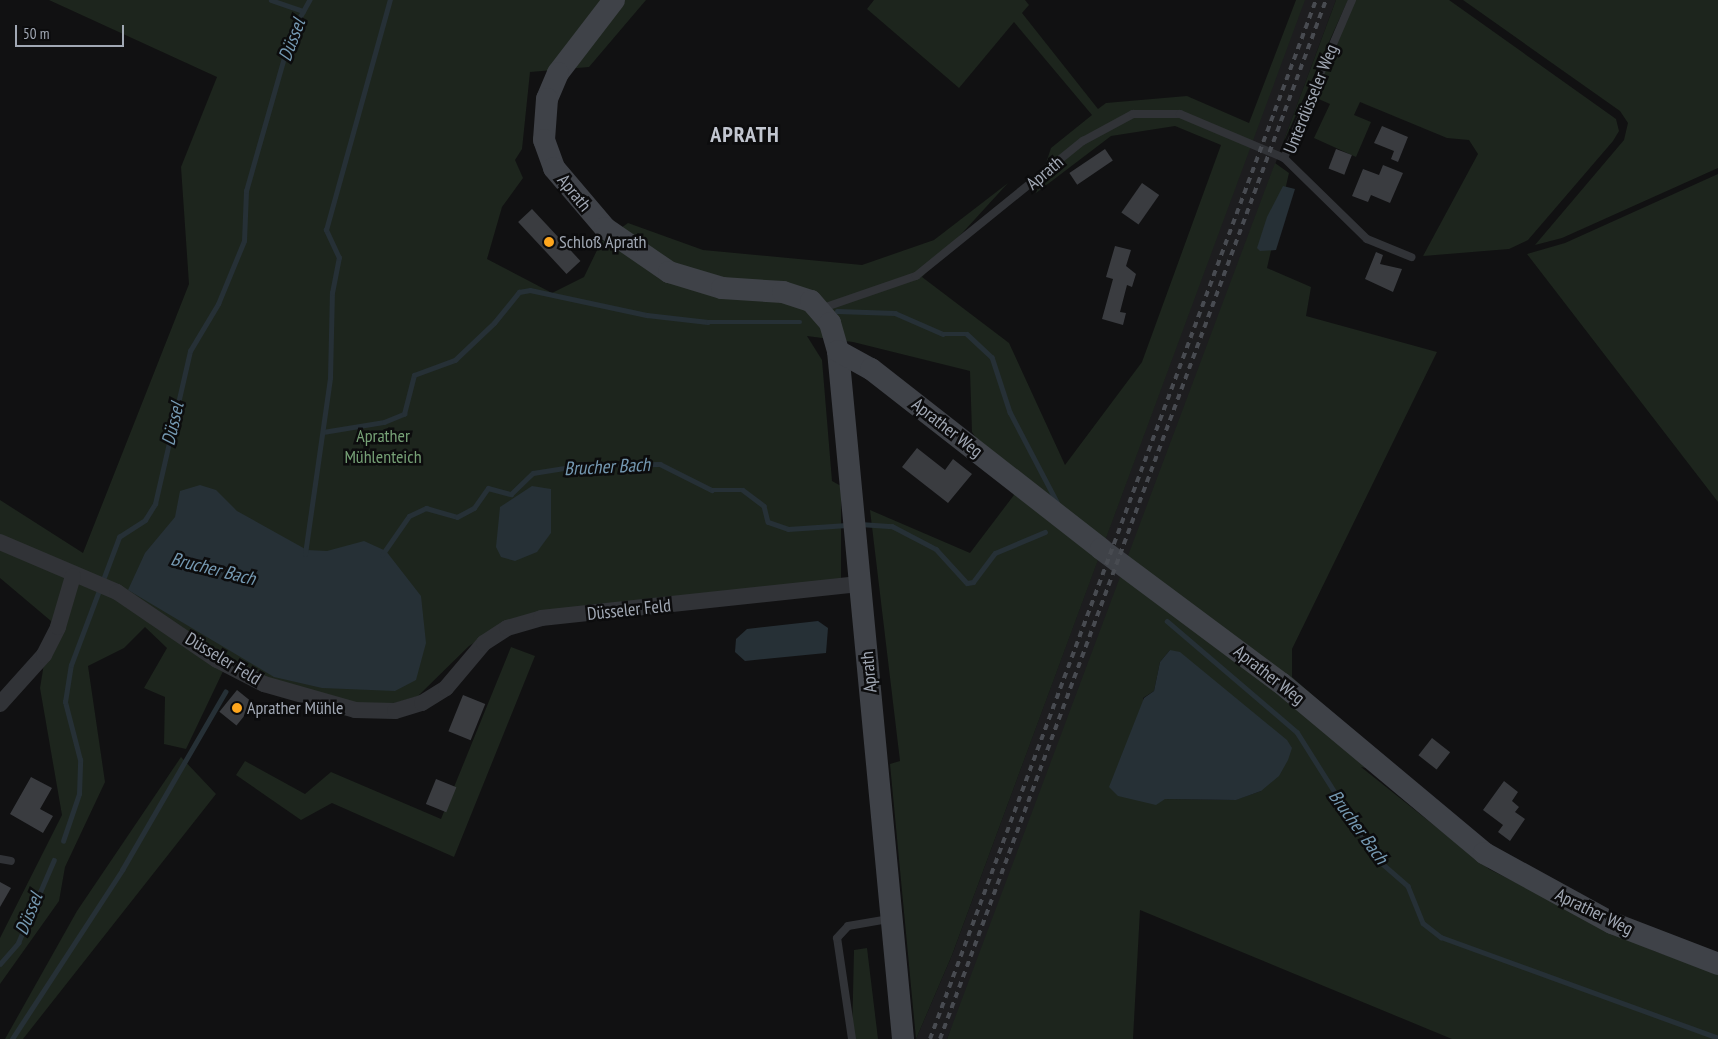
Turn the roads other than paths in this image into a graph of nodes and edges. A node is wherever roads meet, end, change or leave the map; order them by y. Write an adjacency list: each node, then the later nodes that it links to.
1 (614, 0): 5 (main road, Aprath)
2 (1352, 0): 3 (lane, Unterdüsseler Weg)
3 (1284, 158): 4 (lane, Unterdüsseler Weg); 5 (lane, Aprath)
4 (1411, 258)
5 (820, 309): 6 (main road, Aprath)
6 (838, 351): 9 (main road, Aprath); 14 (main road, Aprather Weg)
7 (0, 542): 8 (street, Düsseler Feld)
8 (78, 578): 9 (street, Düsseler Feld); 10 (street)
9 (861, 584): 13 (main road, Aprath)
10 (0, 704)
11 (0, 859): 12 (lane)
12 (10, 861)
13 (892, 919): 15 (lane); 16 (main road, Aprath)
14 (1718, 964)
15 (852, 1039)
16 (903, 1039)

